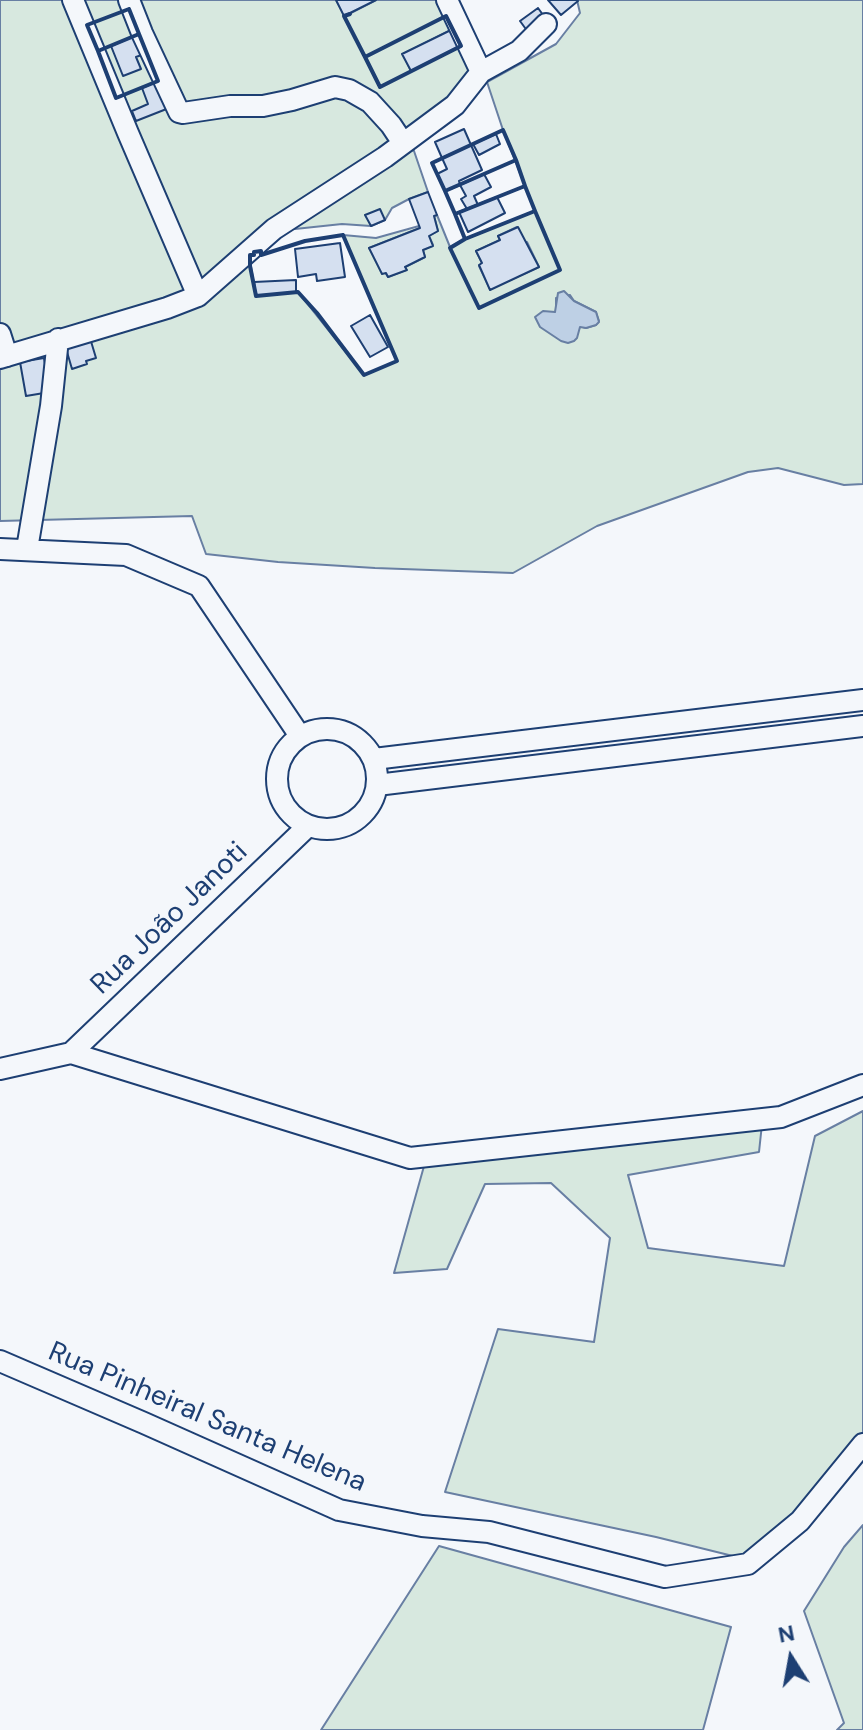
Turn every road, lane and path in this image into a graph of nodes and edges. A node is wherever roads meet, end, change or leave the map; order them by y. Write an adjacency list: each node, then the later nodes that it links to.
1 (73, 0): 7 (street)
2 (129, 0): 6 (street)
3 (447, 0): 5 (street)
4 (546, 24): 5 (street)
5 (481, 72): 6 (street)
6 (403, 143): 7 (street)
7 (198, 296): 9 (street)
8 (0, 334): 10 (street)
9 (58, 339): 10 (street); 12 (street)
10 (3, 357)
11 (0, 549): 12 (street)
12 (27, 549): 15 (street)
13 (863, 700): 16 (street)
14 (863, 726): 17 (street)
15 (300, 736): 16 (street); 18 (street)
16 (374, 759): 17 (street)
17 (377, 785): 18 (street)
18 (308, 826): 19 (street, Rua João Janoti)
19 (71, 1053): 20 (street); 21 (street)
20 (0, 1069)
21 (863, 1085)
22 (0, 1361): 23 (street, Rua Pinheiral Santa Helena)
23 (863, 1444)

